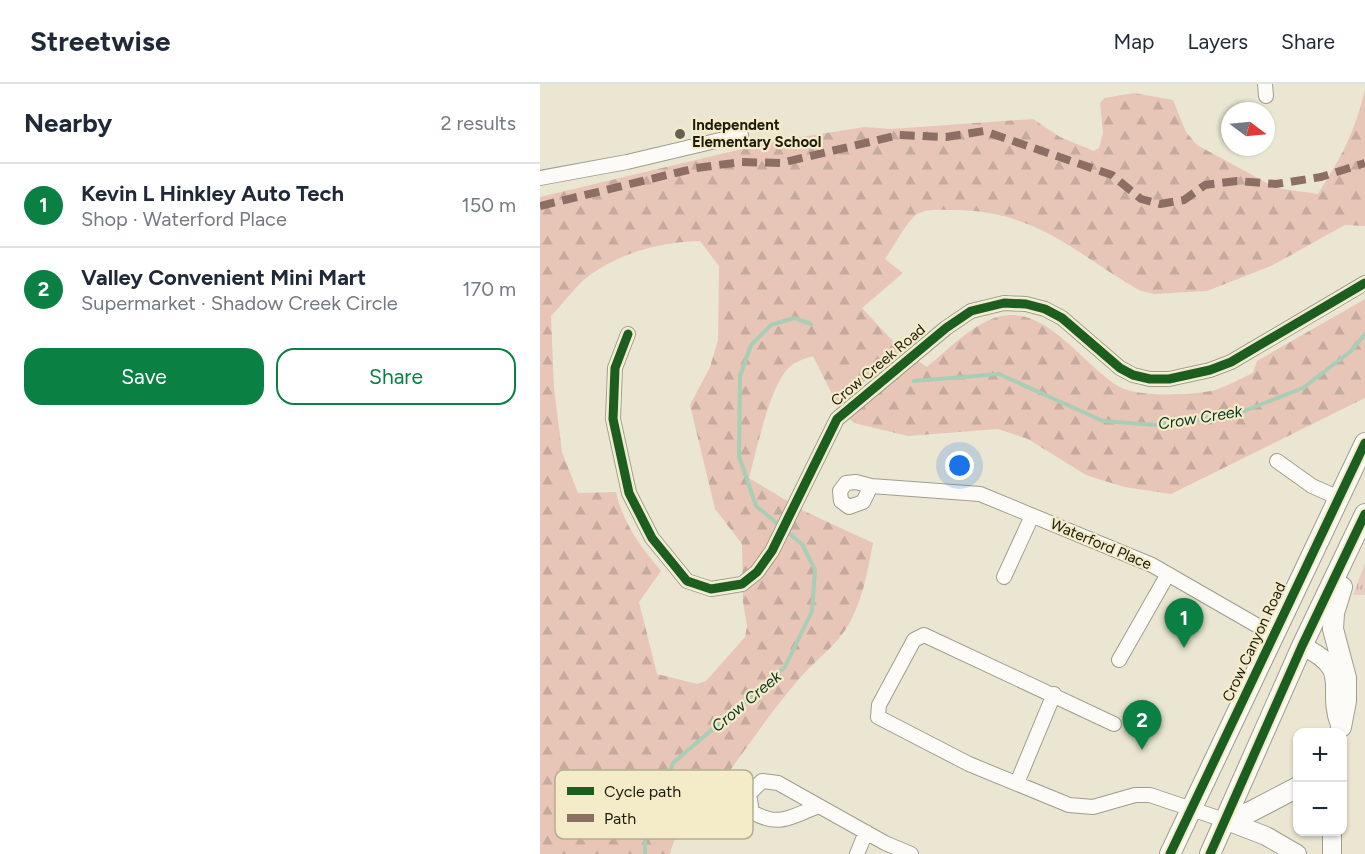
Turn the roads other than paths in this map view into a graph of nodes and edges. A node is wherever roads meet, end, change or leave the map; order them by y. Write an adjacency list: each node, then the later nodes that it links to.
1 (741, 135): 2 (street)
2 (540, 178)
3 (1365, 283): 4 (street, Crow Creek Road)
4 (628, 334)
5 (1365, 443): 8 (main road, Crow Canyon Road)
6 (1277, 461): 8 (street)
7 (871, 486): 10 (street, Waterford Place)
8 (1339, 498): 14 (main road, Crow Canyon Road)
9 (1365, 514): 11 (main road)
10 (1032, 516): 12 (street, Waterford Place); 13 (street, Waterford Place)
11 (1355, 535): 15 (main road); 20 (main road)
12 (1168, 574): 14 (street, Waterford Place); 16 (street, Waterford Place)
13 (1004, 577)
14 (1275, 633): 15 (main road); 24 (main road, Crow Canyon Road)
15 (1302, 646): 19 (street); 25 (main road)
16 (1119, 660)
17 (1054, 694): 18 (street); 21 (street); 21 (street)
18 (1114, 724)
19 (1340, 728)
20 (1341, 728)
21 (1017, 783): 24 (street)
22 (1293, 790): 25 (main road)
23 (817, 807): 26 (street)
24 (1191, 810): 25 (street); 30 (main road, Crow Canyon Road)
25 (1227, 821): 31 (main road); 32 (street)
26 (866, 832): 28 (street); 29 (street)
27 (1332, 836): 33 (street)
28 (857, 854)
29 (912, 854)
30 (1170, 854)
31 (1210, 854)
32 (1297, 854)
33 (1332, 854)

